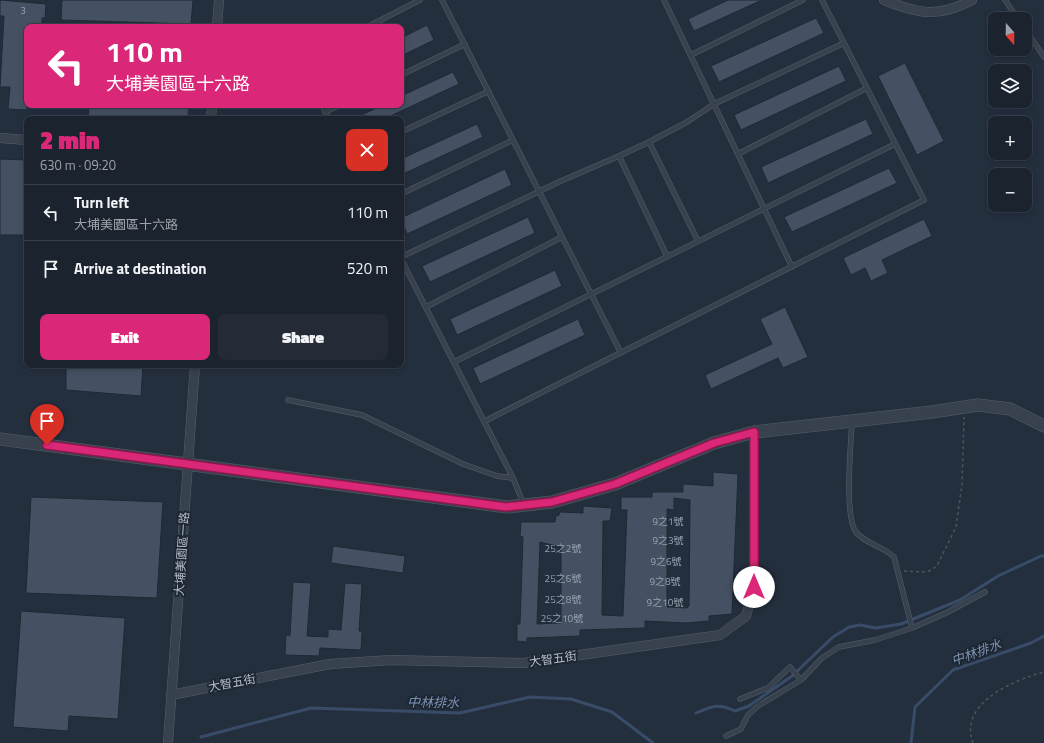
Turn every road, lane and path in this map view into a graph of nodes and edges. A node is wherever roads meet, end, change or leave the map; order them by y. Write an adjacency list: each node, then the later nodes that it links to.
1 (219, 0): 11 (street)
2 (420, 0): 12 (lane)
3 (442, 0): 15 (lane)
4 (803, 0): 16 (lane)
5 (822, 0): 14 (lane)
6 (884, 0): 7 (street)
7 (972, 0)
8 (1005, 0): 10 (lane)
9 (666, 1): 16 (lane)
10 (1013, 12)
11 (217, 24)
12 (373, 24)
13 (1032, 39): 17 (lane)
14 (844, 43): 19 (lane); 21 (lane)
15 (465, 44): 18 (lane); 20 (lane)
16 (691, 55): 21 (lane)
17 (1044, 57)
18 (404, 74)
19 (867, 88): 31 (lane); 32 (lane)
20 (489, 91): 26 (lane); 29 (lane)
21 (714, 104): 30 (lane); 32 (lane)
22 (323, 108): 24 (lane)
23 (334, 108): 24 (lane)
24 (325, 112): 25 (lane)
25 (327, 116)
26 (404, 131)
27 (0, 138): 28 (street)
28 (24, 140)
29 (513, 140): 34 (lane); 35 (lane)
30 (649, 142): 33 (lane); 38 (lane)
31 (895, 144): 36 (lane); 42 (lane)
32 (738, 154): 36 (lane)
33 (619, 156): 34 (lane); 39 (lane)
34 (540, 192): 37 (lane); 40 (lane)
35 (404, 193)
36 (764, 208): 38 (lane); 42 (lane)
37 (562, 237): 43 (lane); 44 (lane)
38 (698, 241): 39 (lane)
39 (667, 256): 43 (lane)
40 (404, 257)
41 (404, 264): 44 (lane)
42 (792, 267): 45 (lane)
43 (591, 294): 45 (lane); 46 (lane)
44 (426, 306): 46 (lane)
45 (620, 353): 50 (lane)
46 (454, 362): 50 (lane)
47 (195, 368): 55 (street, 大埔美園區一路)
48 (288, 400): 56 (lane)
49 (964, 407): 51 (street); 52 (street); 58 (path)
50 (485, 421): 56 (lane)
51 (852, 421): 53 (street); 58 (lane)
52 (1044, 426)
53 (754, 432): 57 (street); 63 (street, 大智五街)
54 (0, 439): 55 (street)
55 (189, 464): 57 (street); 63 (street, 大埔美園區一路)
56 (513, 478): 57 (lane)
57 (525, 506)
58 (898, 572): 60 (lane)
59 (985, 592): 60 (lane)
60 (912, 628): 62 (lane)
61 (1044, 672): 67 (path)
62 (801, 680): 64 (lane); 65 (lane)
63 (172, 695): 66 (street, 大埔美園區一路)
64 (740, 699)
65 (726, 736)
66 (168, 743)
67 (973, 743)

